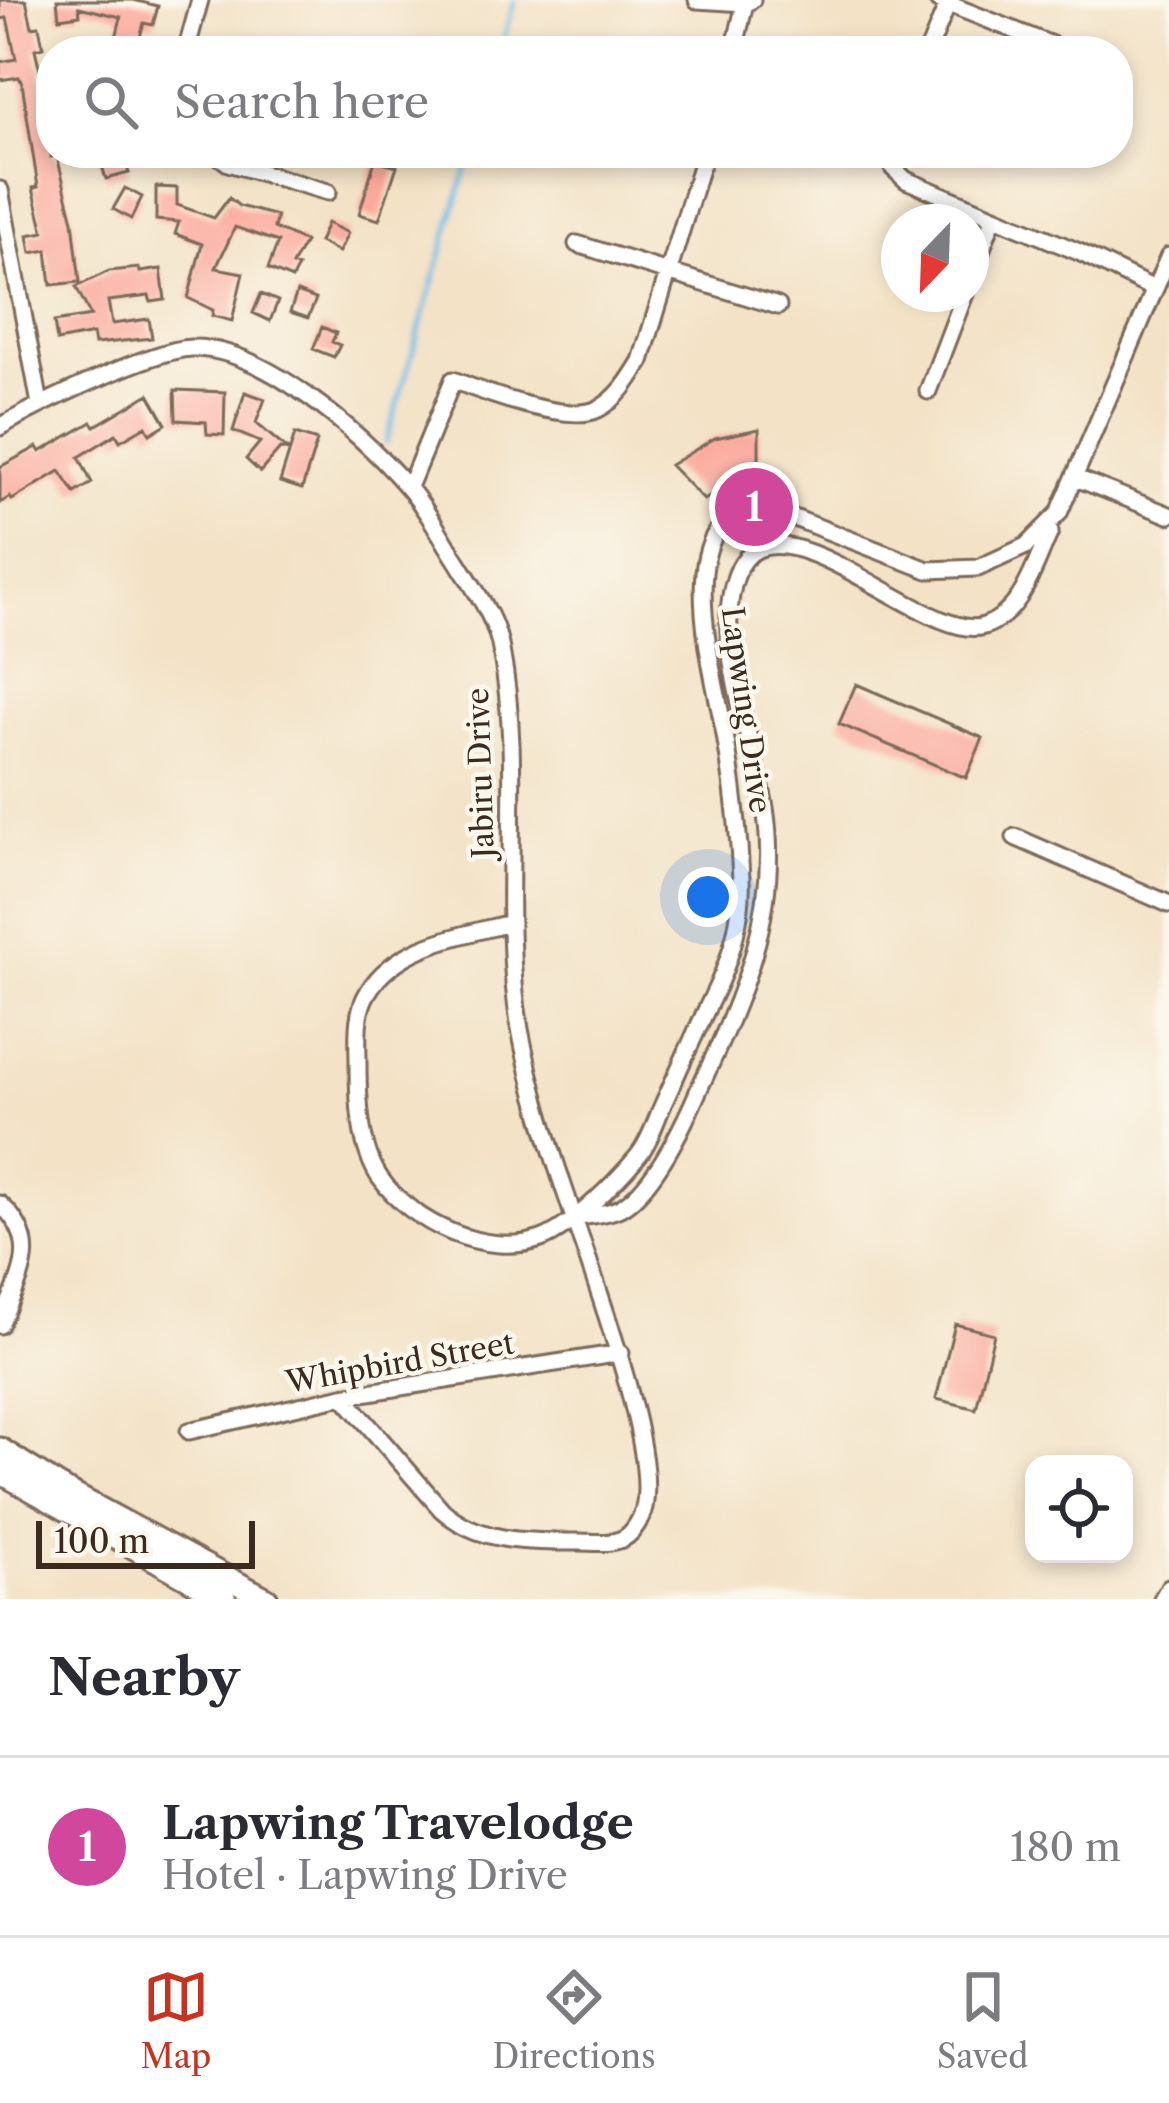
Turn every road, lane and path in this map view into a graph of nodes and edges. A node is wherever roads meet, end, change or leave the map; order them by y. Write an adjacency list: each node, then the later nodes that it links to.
1 (200, 0): 5 (street)
2 (698, 0): 3 (street)
3 (748, 2): 6 (street)
4 (943, 3): 7 (street); 8 (street)
5 (189, 36)
6 (738, 36)
7 (933, 36)
8 (1028, 36)
9 (245, 168): 13 (street)
10 (700, 168): 18 (street)
11 (893, 168): 14 (street)
12 (0, 190): 23 (street)
13 (328, 192)
14 (993, 219): 15 (street); 19 (street)
15 (989, 230)
16 (577, 244): 18 (street)
17 (1169, 256): 19 (street, Lapwing Drive)
18 (667, 272): 20 (street); 26 (street)
19 (1154, 290): 25 (street, Lapwing Drive)
20 (778, 306)
21 (958, 312): 22 (street)
22 (928, 391)
23 (40, 404): 24 (street, Jabiru Drive); 26 (street, Jabiru Drive)
24 (0, 428)
25 (1076, 478): 27 (street, Lapwing Drive); 28 (street)
26 (409, 487): 31 (street, Jabiru Drive)
27 (1059, 513): 33 (street, Lapwing Drive); 33 (street)
28 (1169, 515)
29 (1016, 837): 30 (street)
30 (1169, 904)
31 (512, 923): 33 (street, Jabiru Drive); 33 (street)
32 (0, 1204): 34 (street)
33 (574, 1219): 35 (street, Jabiru Drive)
34 (0, 1325)
35 (621, 1353): 36 (street, Whipbird Street); 36 (street, Jabiru Drive)
36 (344, 1396): 37 (street, Whipbird Street)
37 (189, 1431)
38 (2, 1453): 40 (highway); 41 (highway)
39 (1169, 1587): 42 (street)
40 (225, 1599)
41 (267, 1599)
42 (1162, 1599)

